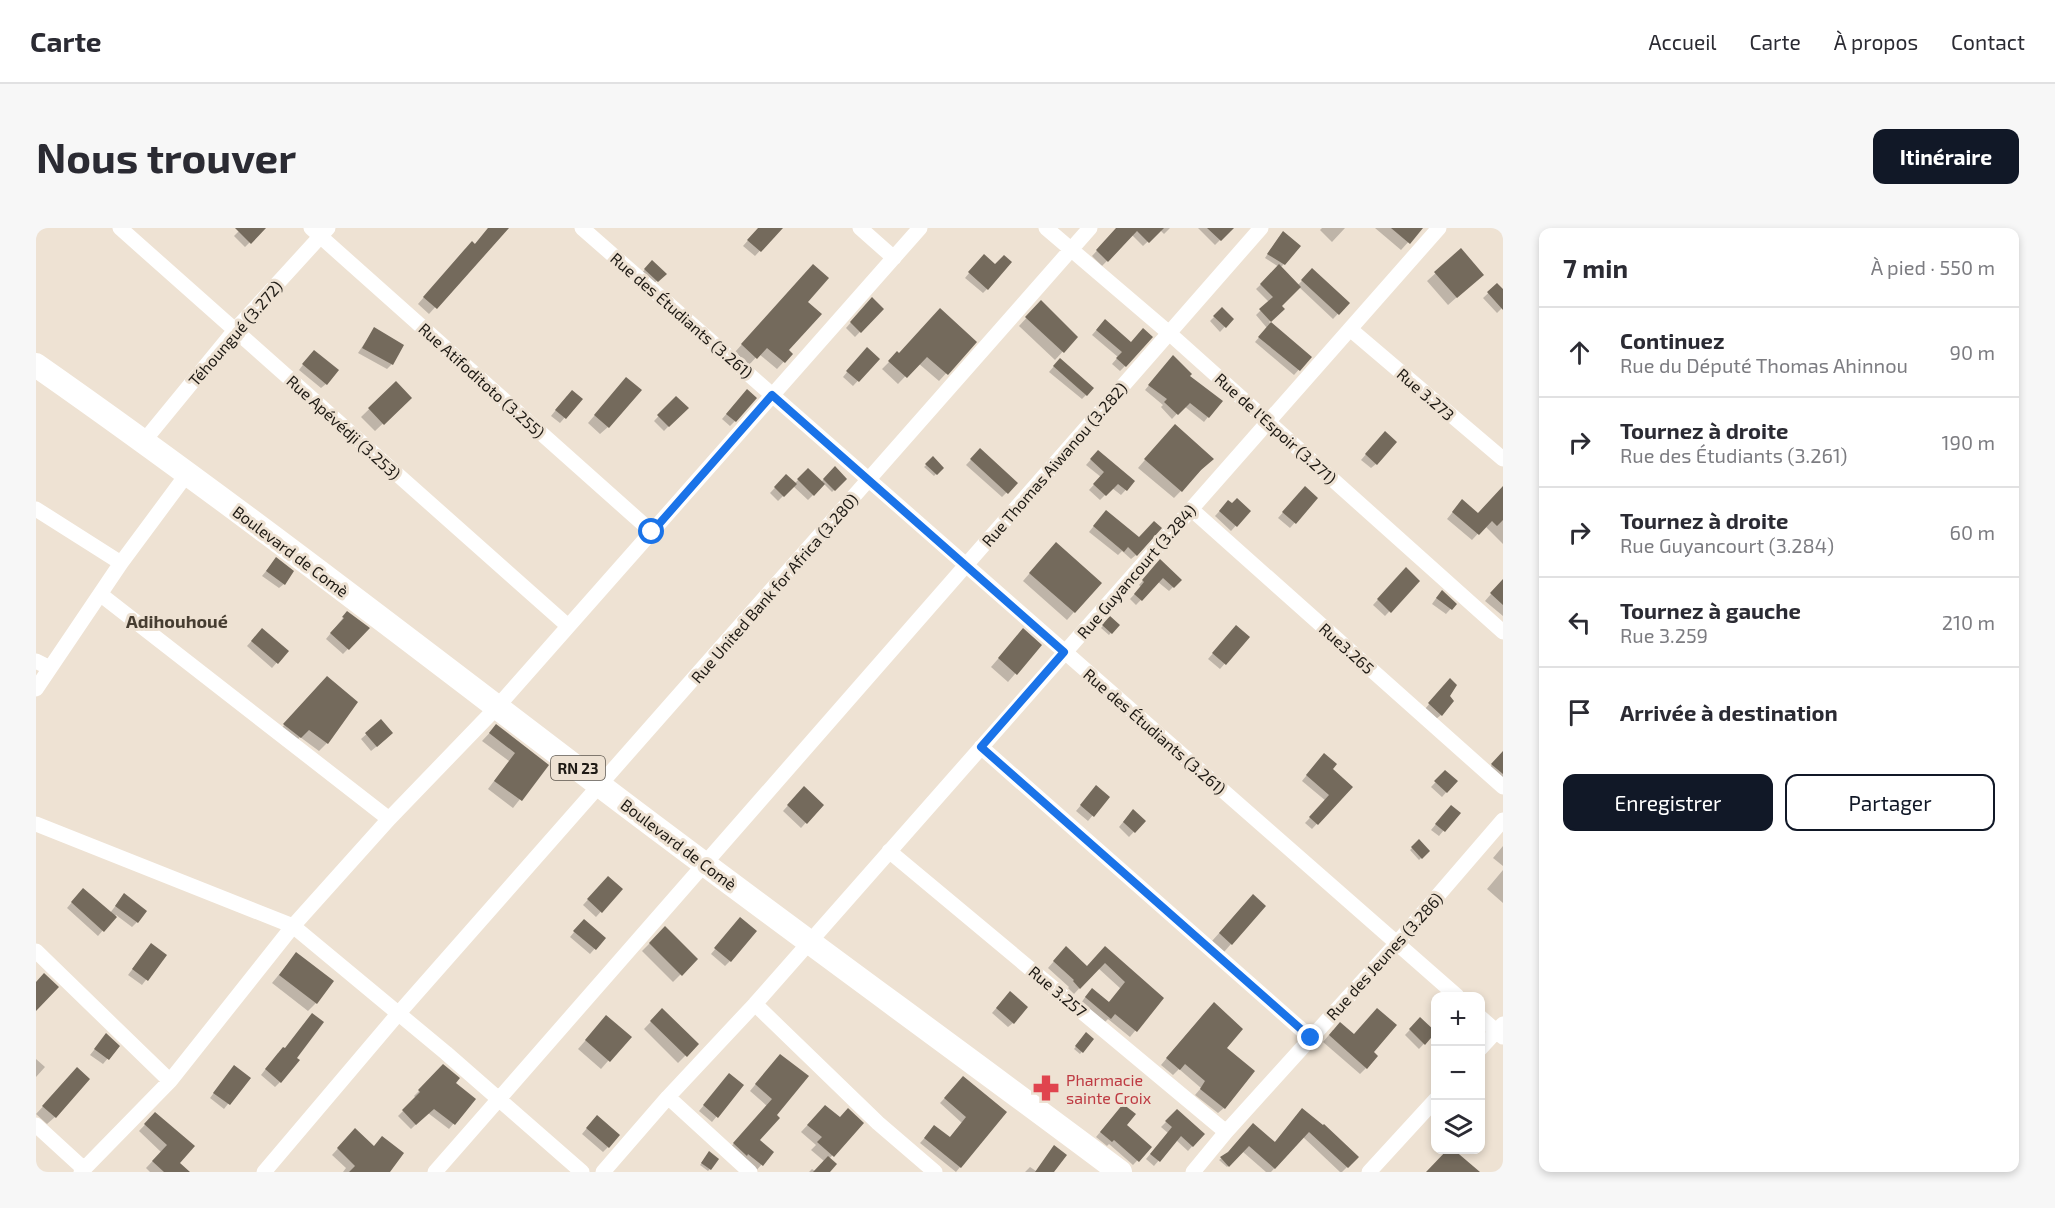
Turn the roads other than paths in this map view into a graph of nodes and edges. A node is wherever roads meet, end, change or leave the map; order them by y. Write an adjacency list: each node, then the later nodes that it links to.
1 (120, 228): 13 (street, Rue Apévédji (3.253))
2 (582, 228): 16 (street, Rue des Étudiants (3.261))
3 (860, 228): 11 (street)
4 (920, 228): 11 (street)
5 (1046, 228): 10 (street, Rue de l'Espoir (3.271))
6 (1090, 228): 10 (street, Rue United Bank for Africa (3.280))
7 (1261, 228): 14 (street, Rue Thomas Aiwanou (3.282))
8 (1439, 228): 12 (street, Rue Guyancourt (3.284))
9 (320, 231): 13 (street, Téhoungué (3.272)); 24 (street, Rue Atifoditoto (3.255))
10 (1071, 249): 14 (street, Rue de l'Espoir (3.271)); 21 (street, Rue United Bank for Africa (3.280))
11 (894, 258): 16 (street)
12 (1350, 329): 17 (street, Rue Guyancourt (3.284)); 19 (street, Rue 3.273)
13 (235, 330): 18 (street, Téhoungué (3.272)); 28 (street, Rue Apévédji (3.253))
14 (1169, 333): 17 (street, Rue de l'Espoir (3.271)); 26 (street, Rue Thomas Aiwanou (3.282))
15 (36, 365): 18 (main road, Boulevard de Comè / RN 23)
16 (772, 395): 21 (street, Rue des Étudiants (3.261)); 24 (street)
17 (1268, 421): 23 (street, Rue Guyancourt (3.284)); 29 (street, Rue de l'Espoir (3.271))
18 (144, 441): 20 (main road, Boulevard de Comè / RN 23)
19 (1503, 459)
20 (187, 474): 25 (street); 34 (main road, Boulevard de Comè / RN 23)
21 (869, 480): 26 (street, Rue des Étudiants (3.261)); 36 (street, Rue United Bank for Africa (3.280))
22 (36, 509): 25 (street)
23 (1191, 509): 30 (street, Rue Guyancourt (3.284)); 37 (street, Rue3.265)
24 (652, 532): 28 (street)
25 (121, 563): 27 (street)
26 (966, 565): 30 (street, Rue des Étudiants (3.261)); 42 (street, Rue Thomas Aiwanou (3.282))
27 (100, 594): 32 (street); 38 (street)
28 (568, 627): 34 (street)
29 (1503, 632)
30 (1064, 652): 35 (street, Rue Guyancourt (3.284)); 45 (street, Rue des Étudiants (3.261))
31 (36, 662): 32 (street)
32 (51, 668): 33 (street)
33 (36, 689)
34 (498, 706): 36 (main road, Boulevard de Comè / RN 23); 38 (street)
35 (981, 747): 41 (street, Rue Guyancourt (3.284)); 52 (street)
36 (600, 786): 42 (main road, Boulevard de Comè / RN 23); 49 (street, Rue United Bank for Africa (3.280))
37 (1503, 787)
38 (390, 819): 43 (street)
39 (1503, 820): 45 (street, Rue des Jeunes (3.286))
40 (36, 824): 43 (street)
41 (889, 851): 44 (street, Rue Guyancourt (3.284)); 59 (street, Rue 3.257)
42 (704, 863): 44 (main road, Boulevard de Comè / RN 23); 56 (street, Rue Thomas Aiwanou (3.282))
43 (293, 926): 49 (street); 54 (street)
44 (808, 942): 48 (street, Rue Guyancourt (3.284)); 67 (main road, Boulevard de Comè / RN 23)
45 (1397, 943): 47 (street, Rue des Étudiants (3.261)); 52 (street, Rue des Jeunes (3.286))
46 (36, 951): 54 (street)
47 (1452, 992)
48 (755, 1004): 55 (street, Rue Guyancourt (3.284)); 66 (street)
49 (399, 1014): 56 (street); 61 (street, Rue United Bank for Africa (3.280))
50 (1485, 1020): 51 (street)
51 (1501, 1031): 53 (street)
52 (1311, 1038): 59 (street, Rue des Jeunes (3.286))
53 (1484, 1046)
54 (170, 1081): 60 (street)
55 (668, 1097): 64 (street, Rue Guyancourt (3.284)); 65 (street)
56 (499, 1098): 62 (street, Rue Thomas Aiwanou (3.282)); 63 (street)
57 (1435, 1100): 69 (street)
58 (36, 1125): 60 (street)
59 (1226, 1132): 68 (street, Rue des Jeunes (3.286))
60 (83, 1170)
61 (264, 1172)
62 (435, 1172)
63 (582, 1172)
64 (603, 1172)
65 (750, 1172)
66 (935, 1172)
67 (1120, 1172)
68 (1193, 1172)
69 (1369, 1172)

